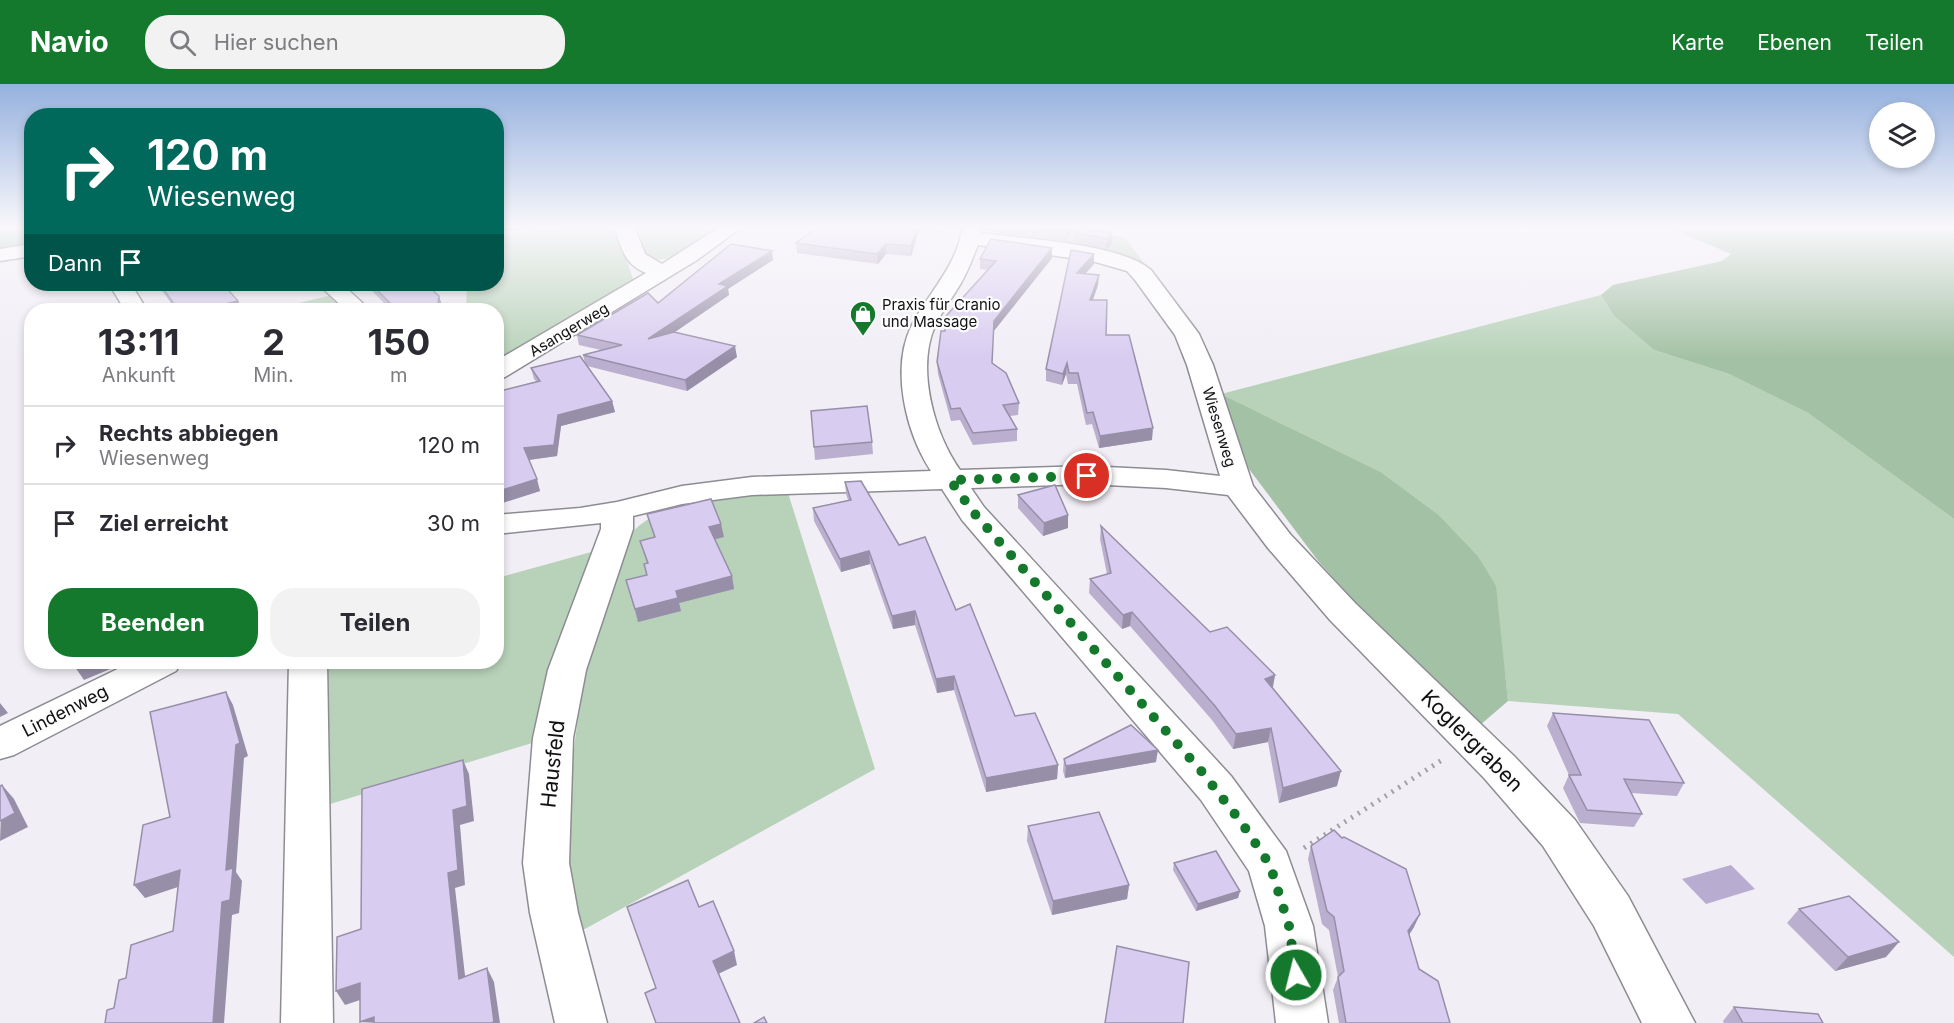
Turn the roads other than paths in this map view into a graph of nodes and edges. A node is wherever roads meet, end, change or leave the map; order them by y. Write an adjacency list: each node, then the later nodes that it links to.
1 (664, 272): 6 (street, Asangerweg)
2 (955, 272): 7 (street)
3 (1139, 272): 8 (street, Wiesenweg)
4 (337, 291): 5 (street)
5 (351, 303)
6 (504, 367)
7 (950, 480): 8 (street, Wiesenweg); 9 (street, Wiesenweg); 16 (street)
8 (1238, 487): 17 (street, Koglergraben)
9 (617, 511): 10 (street, Wiesenweg); 15 (street, Hausfeld)
10 (504, 524)
11 (149, 669): 13 (street, Lindenweg)
12 (308, 669): 14 (street)
13 (0, 744)
14 (307, 1023)
15 (581, 1023)
16 (1302, 1023)
17 (1669, 1023)

